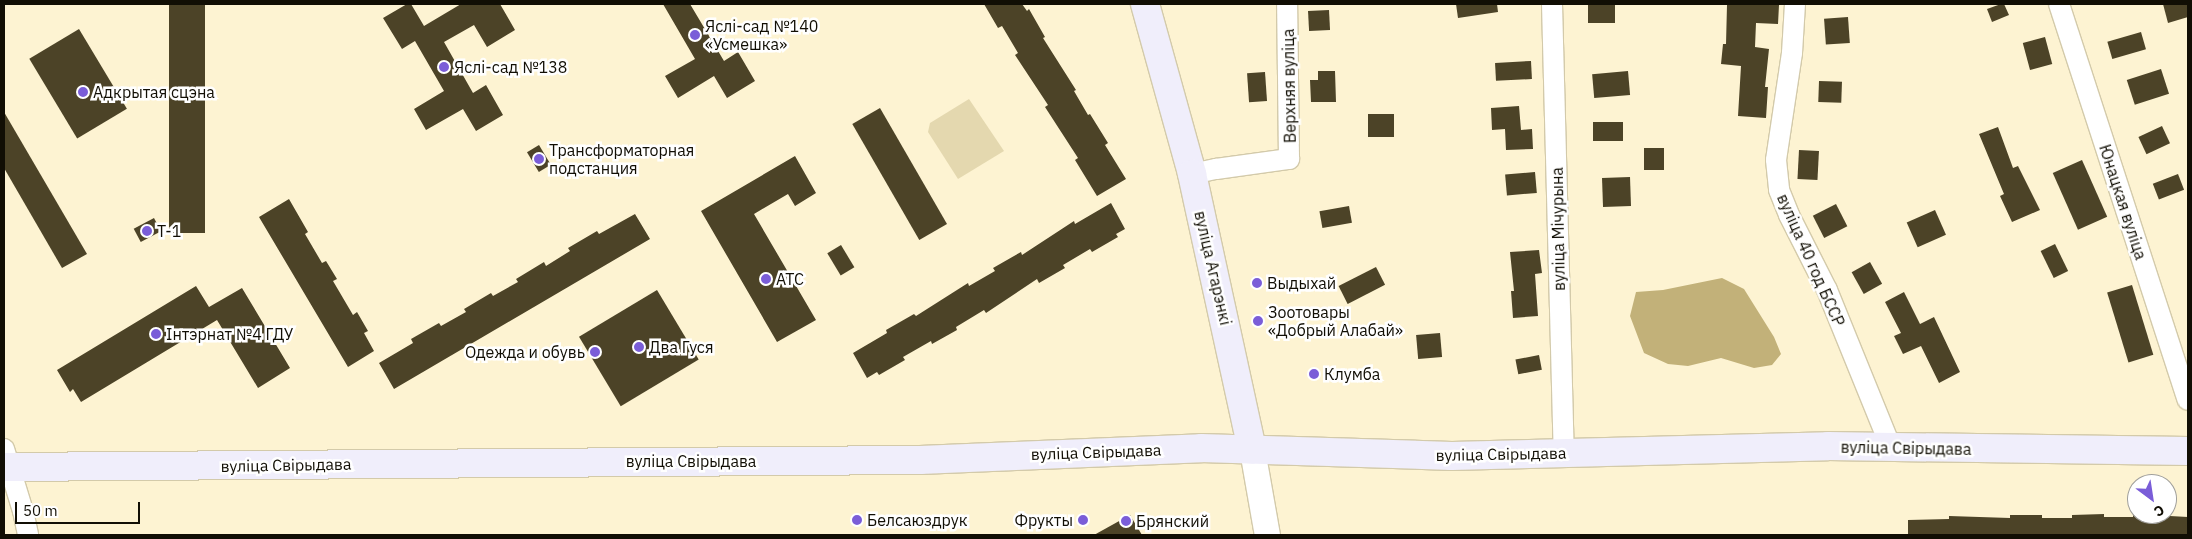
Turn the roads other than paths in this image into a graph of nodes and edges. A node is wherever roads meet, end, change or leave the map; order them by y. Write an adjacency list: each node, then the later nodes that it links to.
1 (1145, 4): 6 (main road, вуліца Агарэнкі)
2 (1287, 4): 6 (street, Верхняя вуліца)
3 (1552, 4): 11 (street, вуліца Мічурына)
4 (1795, 4): 8 (street, вуліца 40 год БССР)
5 (2059, 4): 7 (street, Юнацкая вуліца)
6 (1192, 174): 9 (main road, вуліца Агарэнкі)
7 (2188, 400)
8 (1891, 448): 10 (main road, вуліца Свірыдава); 11 (main road, вуліца Свірыдава)
9 (1252, 450): 11 (main road, вуліца Свірыдава); 12 (main road, вуліца Свірыдава); 14 (street, вуліца Агарэнкі)
10 (2188, 451)
11 (1564, 453)
12 (6, 461): 13 (street)
13 (28, 535)
14 (1267, 535)

